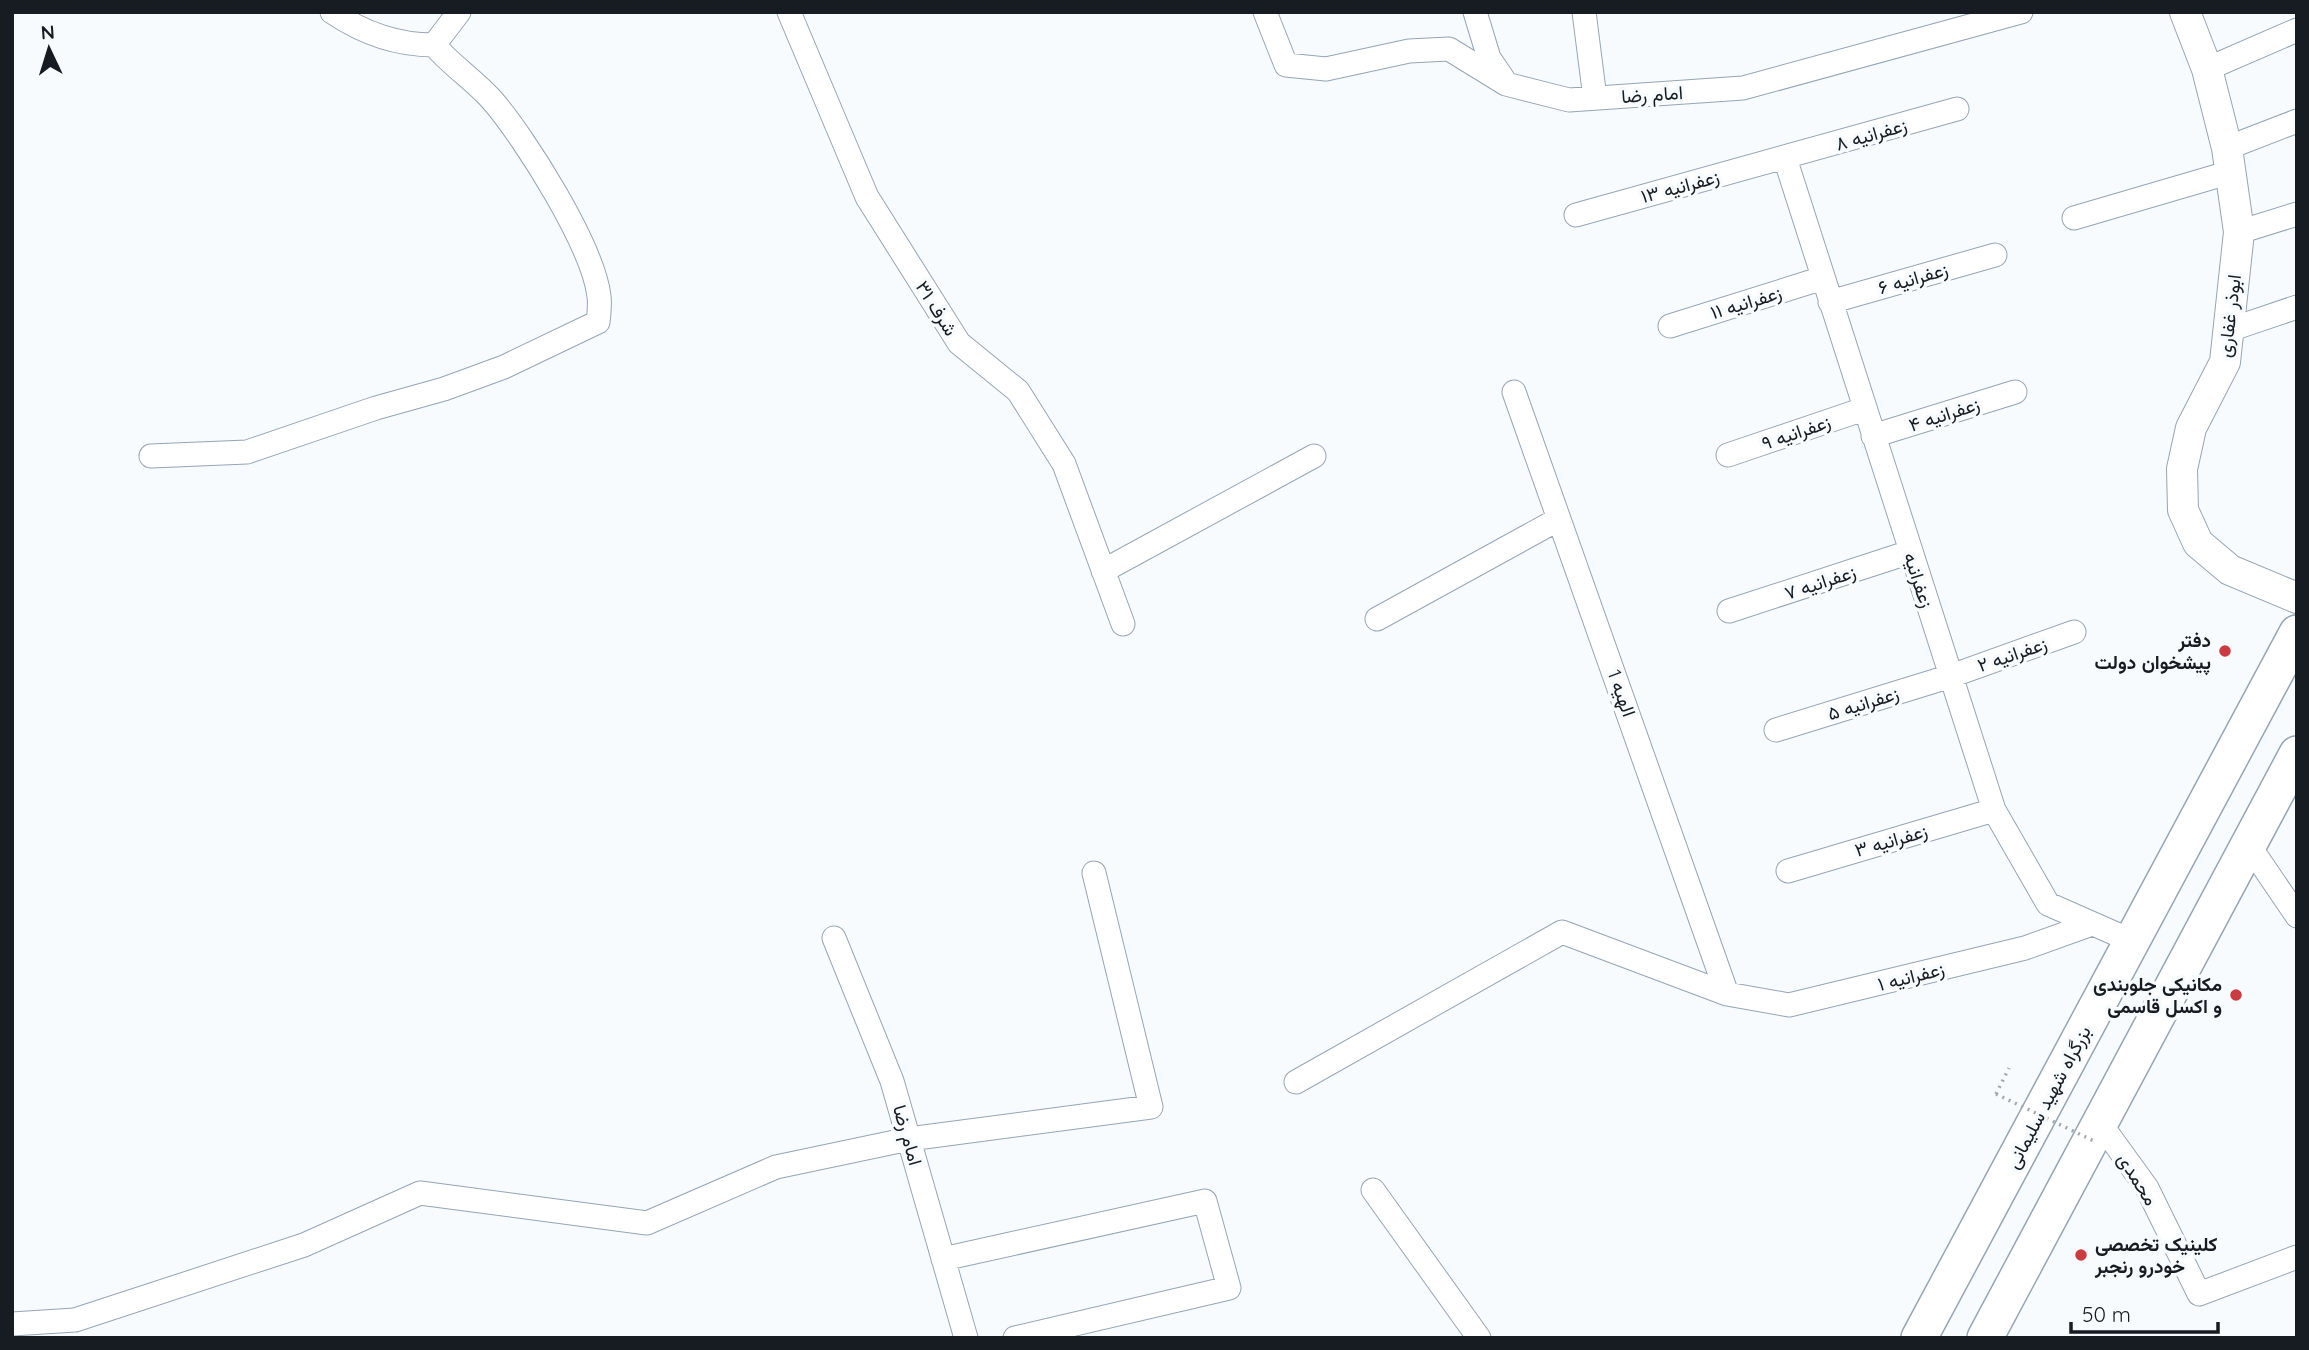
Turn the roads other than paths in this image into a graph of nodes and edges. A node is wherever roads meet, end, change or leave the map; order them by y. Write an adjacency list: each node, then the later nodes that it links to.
1 (332, 12): 10 (street)
2 (459, 12): 10 (street)
3 (789, 12): 37 (street, شرف ۳۱)
4 (1265, 12): 12 (street, امام رضا)
5 (1475, 12): 12 (street)
6 (1584, 12): 13 (street)
7 (2021, 12): 13 (street, امام رضا)
8 (2185, 12): 11 (main road, ابوذر غفاری)
9 (2297, 30): 11 (street)
10 (434, 45): 33 (street)
11 (2207, 69): 17 (main road, ابوذر غفاری)
12 (1506, 84): 13 (street, امام رضا)
13 (1595, 98)
14 (1957, 109): 16 (street, زعفرانیه ۸)
15 (2297, 121): 17 (street)
16 (1785, 158): 19 (street, زعفرانیه ۱۳); 23 (street, زعفرانیه)
17 (2229, 160): 20 (street); 21 (main road, ابوذر غفاری)
18 (2297, 214): 21 (street)
19 (1576, 215)
20 (2074, 218)
21 (2239, 232): 27 (main road, ابوذر غفاری)
22 (1995, 255): 24 (street, زعفرانیه ۶)
23 (1823, 278): 24 (street, زعفرانیه); 26 (street, زعفرانیه ۱۱)
24 (1830, 302): 30 (street, زعفرانیه)
25 (2297, 307): 27 (street)
26 (1670, 326)
27 (2229, 330): 38 (main road, ابوذر غفاری)
28 (2015, 392): 31 (street, زعفرانیه ۴)
29 (1514, 393): 35 (street, الهیه 1)
30 (1864, 409): 31 (street, زعفرانیه); 32 (street, زعفرانیه ۹)
31 (1873, 436): 36 (street, زعفرانیه)
32 (1728, 455)
33 (151, 456)
34 (1314, 456): 37 (street)
35 (1559, 519): 40 (street); 55 (street, الهیه 1)
36 (1910, 552): 39 (street, زعفرانیه ۷); 44 (street, زعفرانیه)
37 (1103, 571): 41 (street, شرف ۳۱)
38 (2297, 598)
39 (1729, 611)
40 (1377, 619)
41 (1123, 624)
42 (2074, 632): 44 (street, زعفرانیه ۲)
43 (2297, 633): 54 (highway, بزرگراه شهید سلیمانی)
44 (1951, 676): 45 (street, زعفرانیه ۵); 47 (street, زعفرانیه)
45 (1776, 730)
46 (2297, 754): 48 (highway)
47 (1994, 810): 49 (street, زعفرانیه ۳); 52 (street, زعفرانیه)
48 (2248, 844): 51 (street); 57 (highway)
49 (1788, 871)
50 (1094, 873): 58 (street)
51 (2297, 916)
52 (2092, 924): 54 (street, زعفرانیه); 55 (street, زعفرانیه ۱)
53 (834, 938): 58 (street, امام رضا)
54 (2132, 941): 67 (highway, بزرگراه شهید سلیمانی)
55 (1727, 994): 56 (street, زعفرانیه ۱)
56 (1296, 1082)
57 (2098, 1132): 60 (street, محمدی); 63 (highway)
58 (909, 1139): 61 (street, امام رضا); 62 (street)
59 (1373, 1190): 66 (street)
60 (2297, 1256)
61 (943, 1259): 64 (street, امام رضا); 65 (street)
62 (12, 1324)
63 (1990, 1336)
64 (966, 1338)
65 (1015, 1338)
66 (1479, 1338)
67 (1919, 1338)

